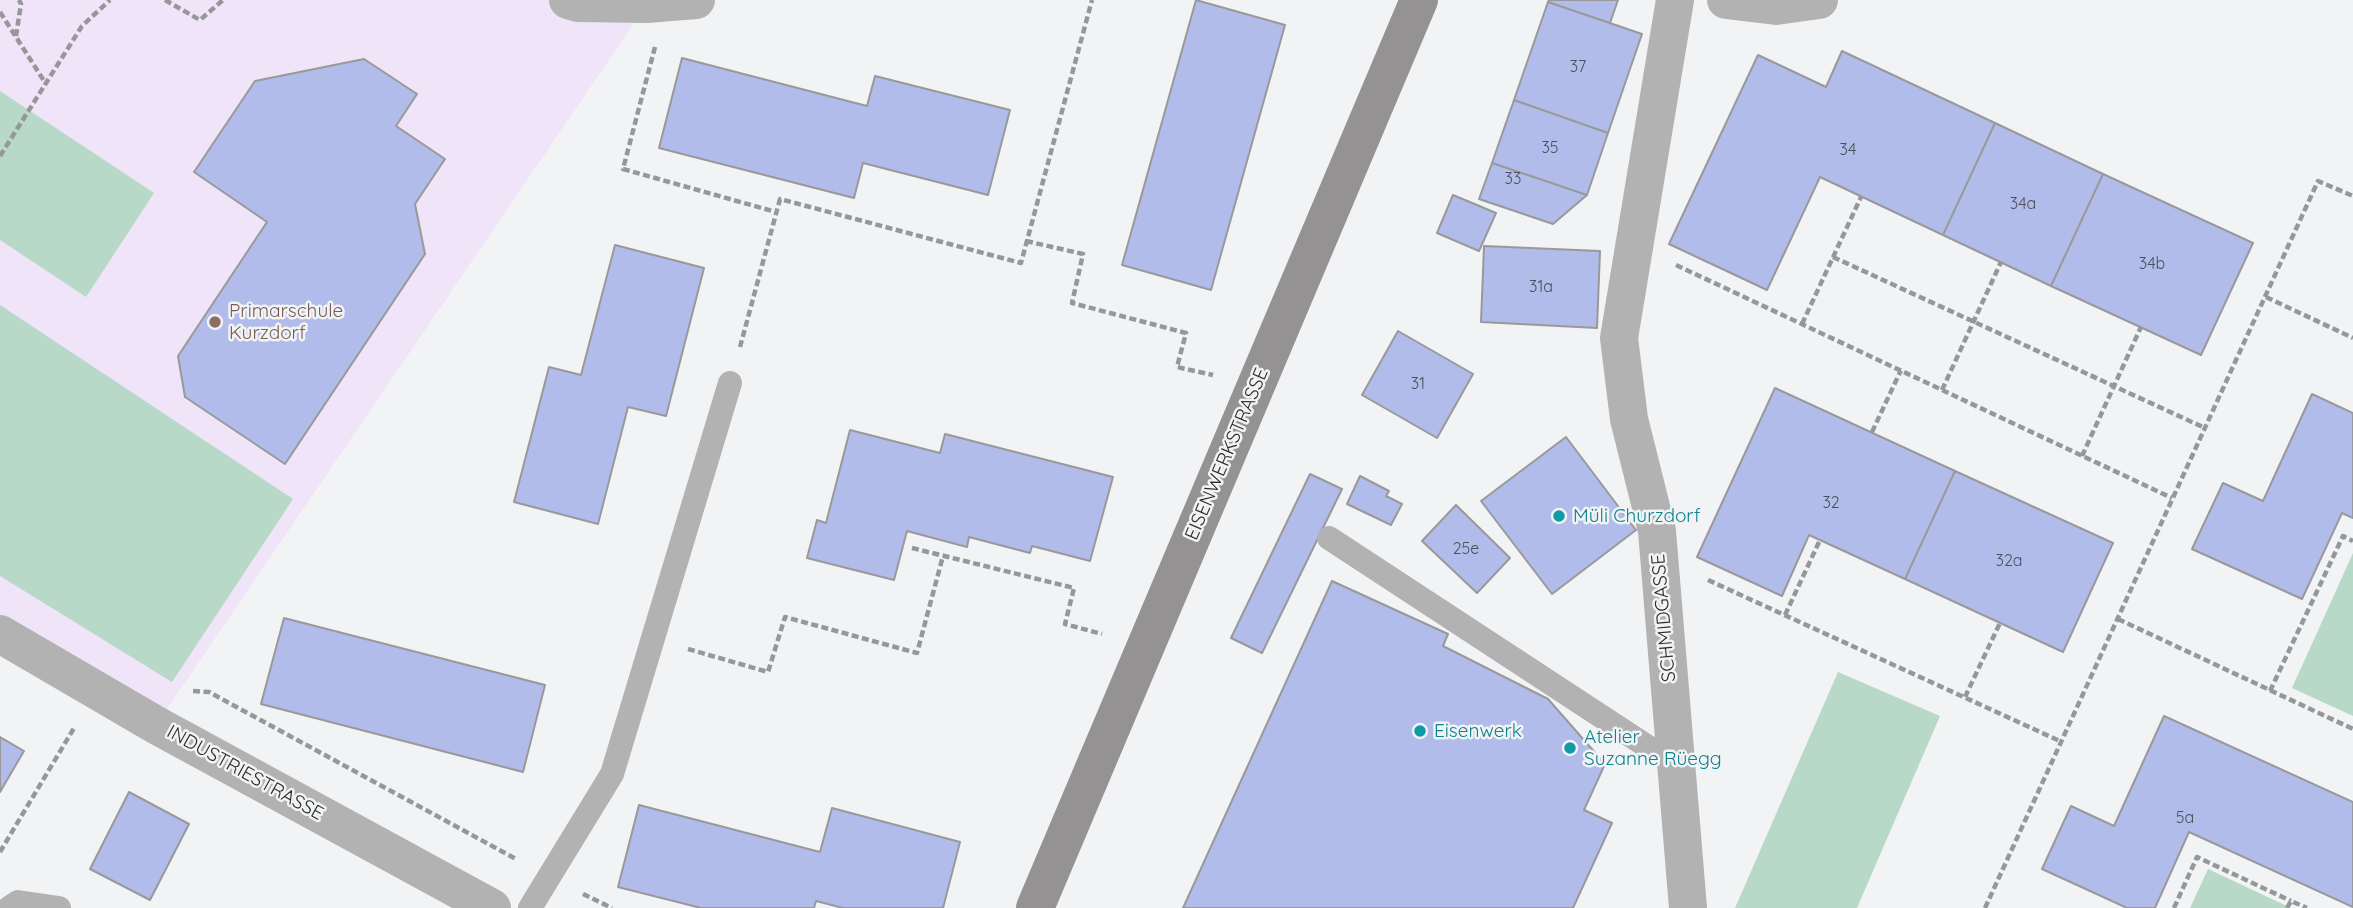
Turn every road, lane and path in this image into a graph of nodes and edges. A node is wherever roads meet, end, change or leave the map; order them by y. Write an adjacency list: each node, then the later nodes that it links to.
1 (19, 0): 13 (path)
2 (110, 0): 14 (path)
3 (165, 0): 4 (path)
4 (223, 0)
5 (568, 0): 11 (street)
6 (1092, 0): 19 (path)
7 (1419, 0): 64 (main road, EISENWERKSTRASSE)
8 (1675, 0): 20 (street, SCHMIDGASSE)
9 (1726, 0): 10 (street)
10 (1819, 0)
11 (681, 1): 18 (path)
12 (0, 12): 13 (path)
13 (16, 37): 14 (path)
14 (46, 83): 15 (path)
15 (0, 156)
16 (2353, 196): 23 (path)
17 (1861, 197): 21 (path)
18 (776, 212): 19 (path); 30 (path)
19 (1026, 241): 29 (path)
20 (1634, 246): 25 (path); 42 (street, SCHMIDGASSE)
21 (1833, 257): 24 (path); 25 (path)
22 (2001, 262): 24 (path)
23 (2266, 297): 27 (path); 33 (path)
24 (1973, 321): 31 (path); 32 (path)
25 (1802, 324): 28 (path)
26 (2141, 327): 31 (path)
27 (2353, 338)
28 (1901, 370): 32 (path); 34 (path)
29 (1222, 376)
30 (730, 383): 48 (lane)
31 (2115, 386): 33 (path); 35 (path)
32 (1941, 390): 35 (path)
33 (2205, 428): 36 (path)
34 (1872, 432)
35 (2082, 456): 36 (path)
36 (2173, 498): 44 (path)
37 (1329, 538): 55 (lane)
38 (1820, 540): 43 (path)
39 (2353, 541): 51 (path)
40 (912, 548): 41 (path)
41 (943, 556): 47 (path); 48 (path)
42 (1659, 558): 43 (path); 55 (street, SCHMIDGASSE)
43 (1785, 615): 52 (path)
44 (2118, 619): 51 (path); 54 (path)
45 (2000, 623): 52 (path)
46 (0, 634): 49 (street, INDUSTRIESTRASSE)
47 (1113, 637)
48 (653, 639): 57 (lane)
49 (96, 691): 56 (path); 61 (street, INDUSTRIESTRASSE)
50 (189, 691): 57 (path)
51 (2270, 691): 53 (path)
52 (1965, 697): 54 (path)
53 (2353, 729)
54 (2062, 742): 66 (path)
55 (1677, 766): 65 (street, SCHMIDGASSE)
56 (0, 852)
57 (549, 877): 62 (lane); 63 (path)
58 (2291, 901): 67 (path); 68 (path); 69 (path)
59 (9, 908): 60 (lane)
60 (60, 908)
61 (492, 908)
62 (530, 908)
63 (612, 908)
64 (1035, 908)
65 (1688, 908)
66 (1985, 908)
67 (2174, 908)
68 (2287, 908)
69 (2307, 908)

